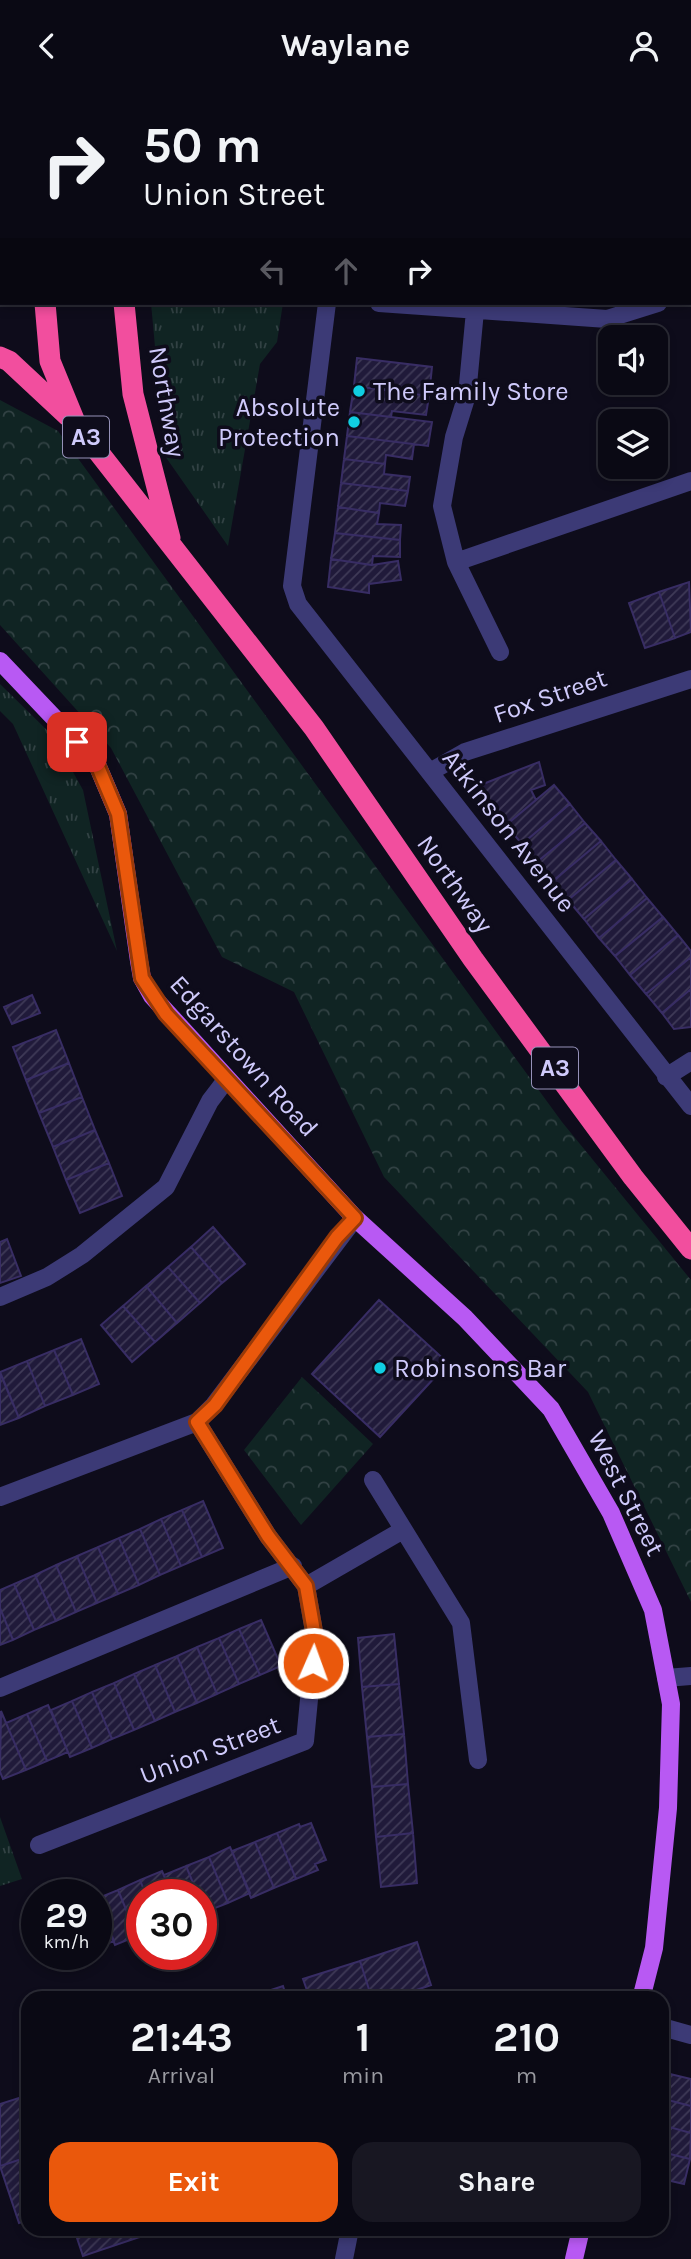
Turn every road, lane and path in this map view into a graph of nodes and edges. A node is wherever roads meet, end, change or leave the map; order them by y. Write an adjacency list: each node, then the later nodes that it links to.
1 (45, 305): 8 (highway, Northway / A3)
2 (124, 305): 10 (highway, Northway / A3)
3 (327, 305): 15 (street, Atkinson Avenue)
4 (403, 305): 6 (street)
5 (652, 305): 6 (street)
6 (475, 311): 11 (street)
7 (0, 357): 8 (highway)
8 (75, 422): 10 (highway, Northway / A3)
9 (691, 481): 11 (street)
10 (174, 550): 21 (highway, Northway / A3)
11 (456, 562): 12 (street)
12 (500, 652)
13 (0, 661): 18 (main road, Edgarstown Road)
14 (691, 679): 15 (street, Fox Street)
15 (430, 772): 17 (street, Atkinson Avenue)
16 (691, 1061): 17 (street)
17 (666, 1077): 19 (street, Atkinson Avenue)
18 (226, 1080): 20 (main road, Edgarstown Road); 22 (street)
19 (691, 1106)
20 (355, 1218): 23 (street); 30 (main road, West Street)
21 (691, 1249)
22 (0, 1297)
23 (197, 1422): 25 (street); 27 (street, Union Street)
24 (373, 1480): 26 (street)
25 (0, 1497)
26 (403, 1530): 28 (street); 32 (street)
27 (293, 1566): 28 (street, Union Street); 31 (street)
28 (306, 1586): 33 (street, Union Street)
29 (691, 1676): 30 (street)
30 (666, 1678): 34 (main road, West Street)
31 (0, 1688)
32 (478, 1760)
33 (39, 1845)
34 (643, 1991)
35 (669, 2029): 36 (street)
36 (691, 2035)
37 (349, 2236): 39 (street)
38 (579, 2236): 40 (main road)
39 (344, 2259)
40 (574, 2259)

